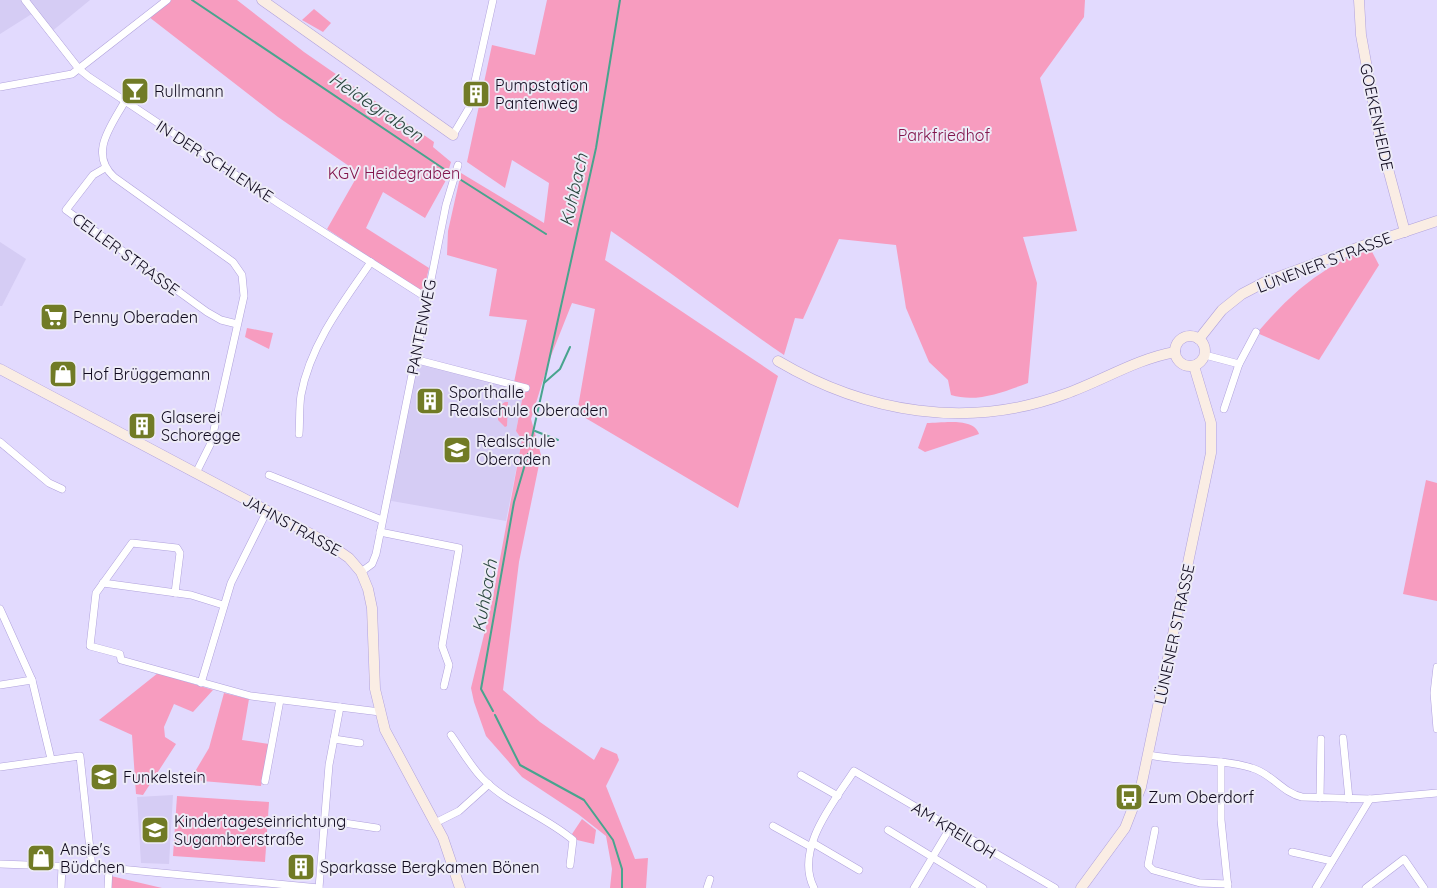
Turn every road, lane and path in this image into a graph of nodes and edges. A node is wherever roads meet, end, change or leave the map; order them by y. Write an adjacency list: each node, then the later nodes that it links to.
1 (25, 0): 6 (street, IN DER SCHLENKE)
2 (167, 0): 6 (street)
3 (262, 0): 9 (main road)
4 (493, 0): 9 (street)
5 (1359, 0): 13 (main road, GOEKENHEIDE)
6 (79, 69): 7 (street); 8 (street, IN DER SCHLENKE)
7 (0, 87)
8 (125, 101): 10 (street); 14 (street, IN DER SCHLENKE)
9 (453, 135)
10 (105, 168): 16 (street); 16 (street, CELLER STRASSE)
11 (457, 168): 15 (street, PANTENWEG)
12 (1437, 221): 13 (main road, LÜNENER STRASSE)
13 (1405, 232): 18 (main road, LÜNENER STRASSE)
14 (371, 262): 15 (street, IN DER SCHLENKE); 28 (street)
15 (427, 298): 21 (street, PANTENWEG)
16 (237, 324): 30 (street)
17 (1256, 332): 23 (street)
18 (1199, 339): 19 (main road); 20 (main road)
19 (1175, 352): 22 (main road); 24 (main road)
20 (1205, 354): 23 (street); 24 (main road)
21 (414, 359): 26 (street); 34 (street, PANTENWEG)
22 (778, 361)
23 (1239, 364): 27 (street)
24 (1194, 366): 55 (main road, LÜNENER STRASSE)
25 (0, 369): 30 (main road, JAHNSTRASSE)
26 (526, 388)
27 (1224, 409)
28 (299, 434)
29 (0, 442): 32 (street)
30 (196, 472): 33 (main road, JAHNSTRASSE)
31 (269, 475): 34 (street)
32 (62, 489)
33 (267, 511): 36 (main road, JAHNSTRASSE); 39 (street)
34 (382, 520): 35 (street, PANTENWEG)
35 (380, 532): 36 (street, PANTENWEG); 45 (street)
36 (361, 572): 48 (main road, JAHNSTRASSE)
37 (103, 584): 38 (street); 38 (street); 43 (street)
38 (175, 593): 39 (street)
39 (223, 605): 43 (street)
40 (0, 609): 42 (street)
41 (1437, 667): 49 (street)
42 (32, 680): 44 (street); 56 (street)
43 (202, 683): 46 (street)
44 (0, 684)
45 (444, 686)
46 (280, 700): 47 (street); 60 (street)
47 (340, 707): 48 (street); 52 (street)
48 (380, 712): 68 (main road, JAHNSTRASSE)
49 (1437, 728)
50 (451, 735): 61 (street)
51 (1343, 738): 65 (street)
52 (334, 739): 54 (street); 67 (street)
53 (1321, 739): 64 (street)
54 (360, 743)
55 (1149, 755): 57 (street); 96 (main road, LÜNENER STRASSE)
56 (51, 759): 58 (street); 81 (street)
57 (1221, 762): 64 (street); 85 (street)
58 (0, 767)
59 (802, 775): 63 (street)
60 (265, 781)
61 (489, 784): 68 (street); 79 (street)
62 (1437, 793): 66 (street)
63 (838, 796): 71 (street, AM KREILOH); 74 (street)
64 (1320, 798): 65 (street)
65 (1349, 799): 66 (street)
66 (1370, 799): 77 (street)
67 (324, 820): 70 (street); 89 (street)
68 (435, 823): 90 (main road, JAHNSTRASSE)
69 (773, 826): 74 (street)
70 (377, 828)
71 (950, 828): 76 (street); 95 (street, AM KREILOH)
72 (888, 830): 76 (street)
73 (1155, 830): 85 (street)
74 (812, 845): 83 (street); 92 (street)
75 (1292, 852): 77 (street)
76 (933, 857): 93 (street); 94 (street)
77 (1332, 861): 97 (street)
78 (0, 864): 80 (street)
79 (570, 865)
80 (62, 867): 81 (street); 86 (street)
81 (92, 868): 82 (street)
82 (109, 868): 87 (street); 88 (street)
83 (859, 870)
84 (710, 879): 91 (street)
85 (1228, 886)
86 (61, 888)
87 (108, 888)
88 (310, 888): 89 (street)
89 (319, 888)
90 (460, 888)
91 (707, 888)
92 (814, 888)
93 (914, 888)
94 (983, 888)
95 (1055, 888)
96 (1081, 888)
97 (1316, 888)
98 (1366, 888): 99 (street)
99 (1424, 888)

